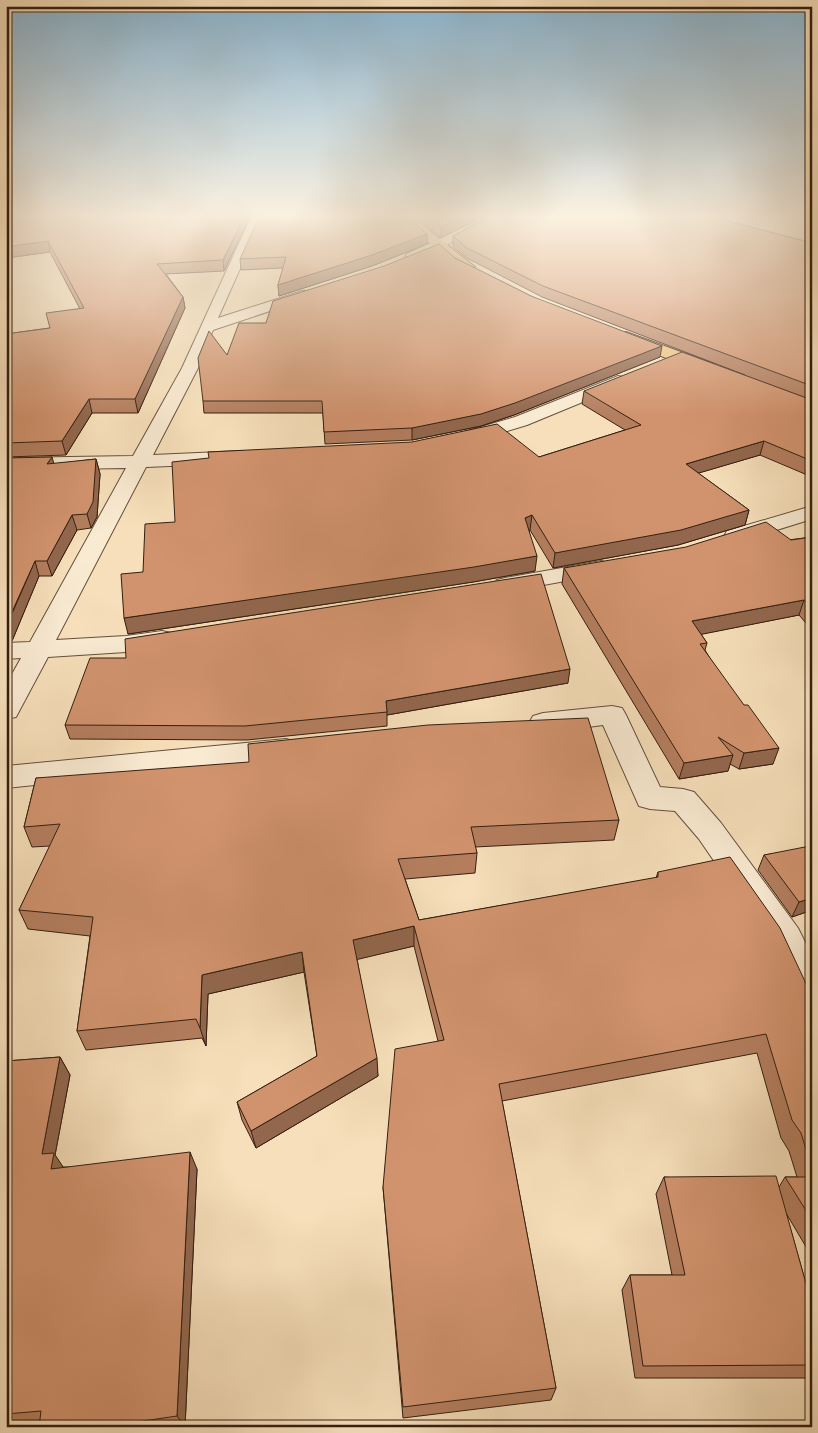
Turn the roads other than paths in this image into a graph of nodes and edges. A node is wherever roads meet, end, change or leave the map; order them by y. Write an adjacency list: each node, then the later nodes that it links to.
1 (228, 282): 3 (street)
2 (324, 289): 3 (street)
3 (207, 327): 9 (street)
4 (616, 333): 5 (main road)
5 (679, 357): 6 (main road); 7 (street)
6 (723, 374)
7 (448, 441)
8 (264, 455): 9 (street)
9 (139, 462): 10 (street); 16 (street)
10 (6, 464)
11 (812, 512): 12 (street)
12 (710, 544)
13 (625, 563): 14 (street)
14 (483, 590)
15 (184, 636): 16 (street)
16 (38, 650): 17 (street); 18 (street)
17 (6, 651)
18 (6, 710)
19 (513, 726): 22 (street)
20 (314, 746): 21 (street)
21 (6, 777)
22 (812, 995)

